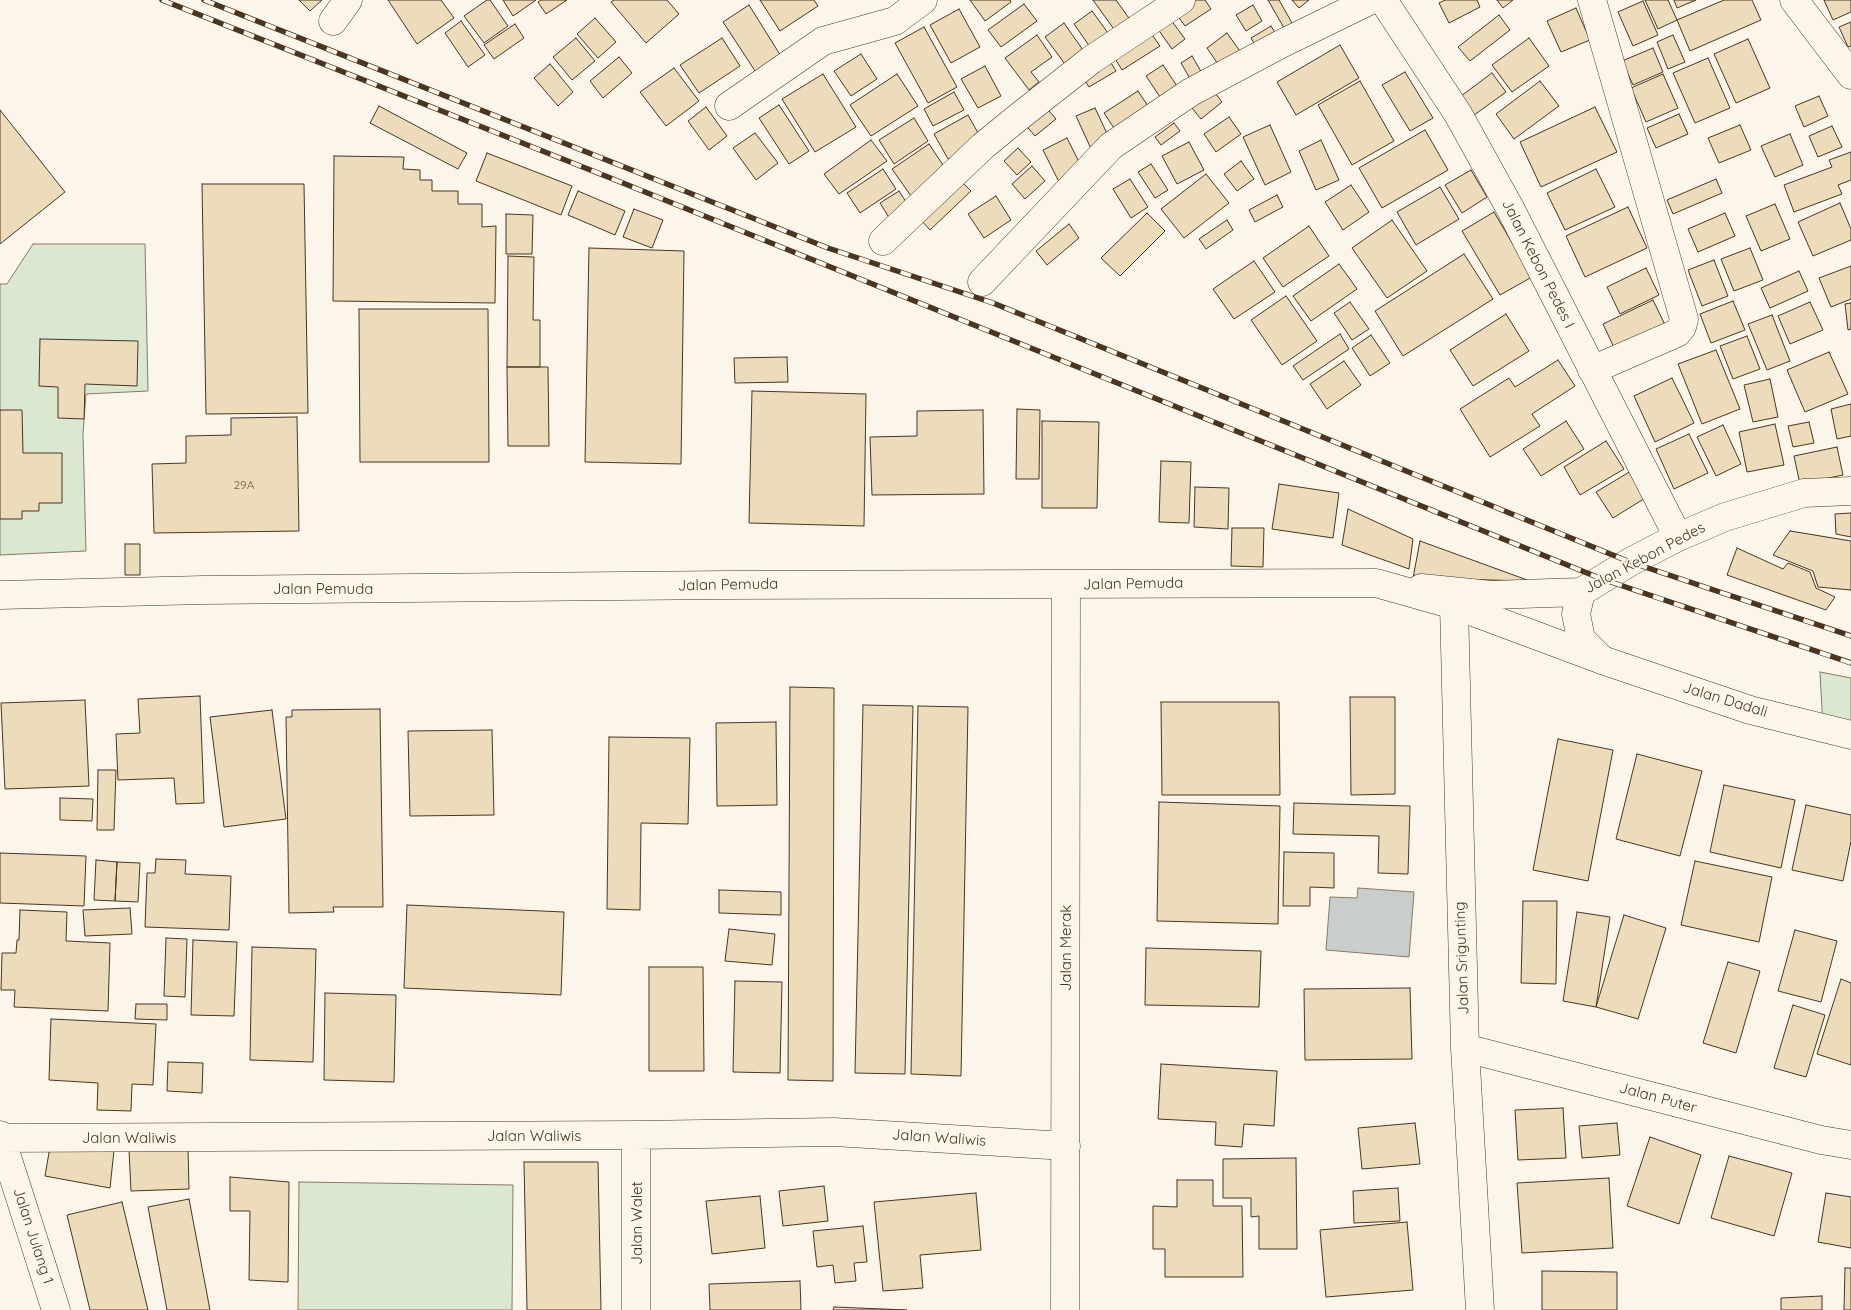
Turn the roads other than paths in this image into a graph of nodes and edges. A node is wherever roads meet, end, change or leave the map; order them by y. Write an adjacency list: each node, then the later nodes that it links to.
1 (923, 0): 8 (street)
2 (1181, 0): 9 (street)
3 (1371, 0): 10 (street)
4 (1383, 0): 11 (street, Jalan Kebon Pedes I)
5 (1592, 0): 11 (street)
6 (1794, 0): 7 (street)
7 (1851, 75)
8 (729, 106)
9 (883, 241)
10 (982, 282)
11 (1592, 370): 13 (street, Jalan Kebon Pedes I)
12 (1851, 491): 13 (street, Jalan Kebon Pedes)
13 (1678, 537): 16 (street, Jalan Kebon Pedes)
14 (1376, 583): 15 (street, Jalan Pemuda); 16 (street, Jalan Kebon Pedes); 18 (street, Jalan Pemuda)
15 (1066, 586): 17 (street, Jalan Pemuda); 25 (street, Jalan Merak)
16 (1581, 592): 19 (street, Jalan Dadali)
17 (0, 595)
18 (1454, 605): 19 (street, Jalan Dadali); 21 (street, Jalan Srigunting)
19 (1602, 660): 20 (street, Jalan Dadali)
20 (1851, 735)
21 (1465, 1048): 24 (street, Jalan Puter); 29 (street, Jalan Srigunting)
22 (636, 1135): 23 (street, Jalan Waliwis); 25 (street, Jalan Waliwis); 27 (street, Jalan Walet)
23 (1, 1136): 26 (street, Jalan Julang 1)
24 (1851, 1145)
25 (1066, 1146): 28 (street, Jalan Merak)
26 (56, 1310)
27 (636, 1310)
28 (1065, 1310)
29 (1480, 1310)

